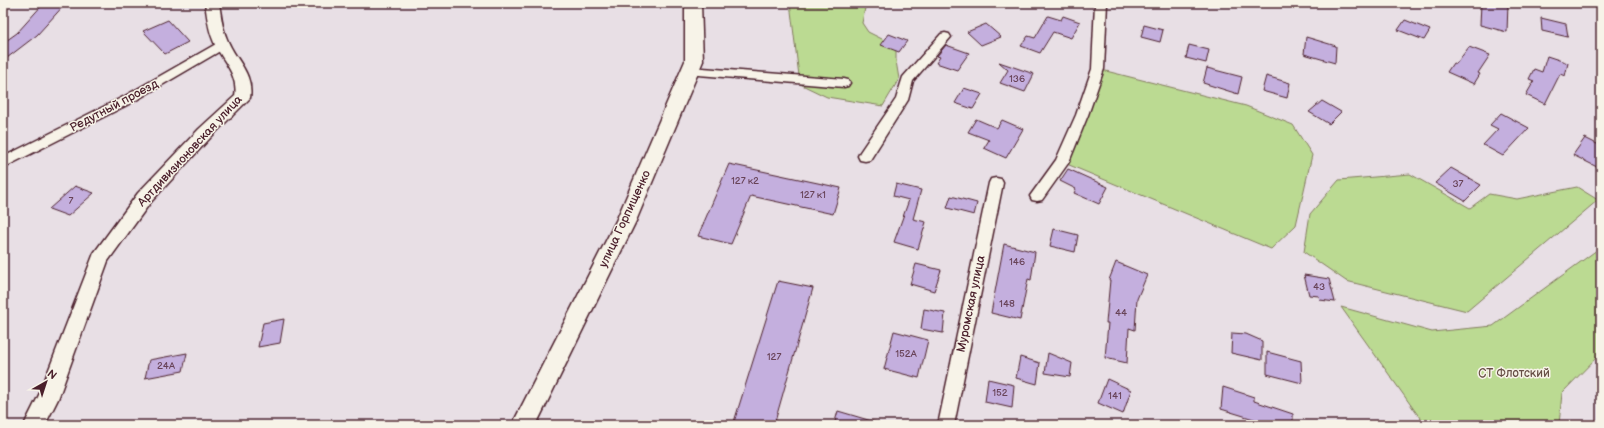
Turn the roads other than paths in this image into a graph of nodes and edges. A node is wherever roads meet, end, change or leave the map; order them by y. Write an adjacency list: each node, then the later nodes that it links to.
1 (212, 3): 5 (street, Артдивизионовская улица)
2 (693, 3): 6 (main road, улица Горпищенко)
3 (1101, 3): 11 (street)
4 (945, 38): 8 (street)
5 (223, 44): 9 (street, Редутный проезд); 12 (street, Артдивизионовская улица)
6 (690, 71): 7 (street); 13 (main road, улица Горпищенко)
7 (844, 83)
8 (865, 156)
9 (3, 163)
10 (996, 183): 14 (street, Муромская улица)
11 (1036, 196)
12 (34, 425)
13 (524, 425)
14 (946, 425)

